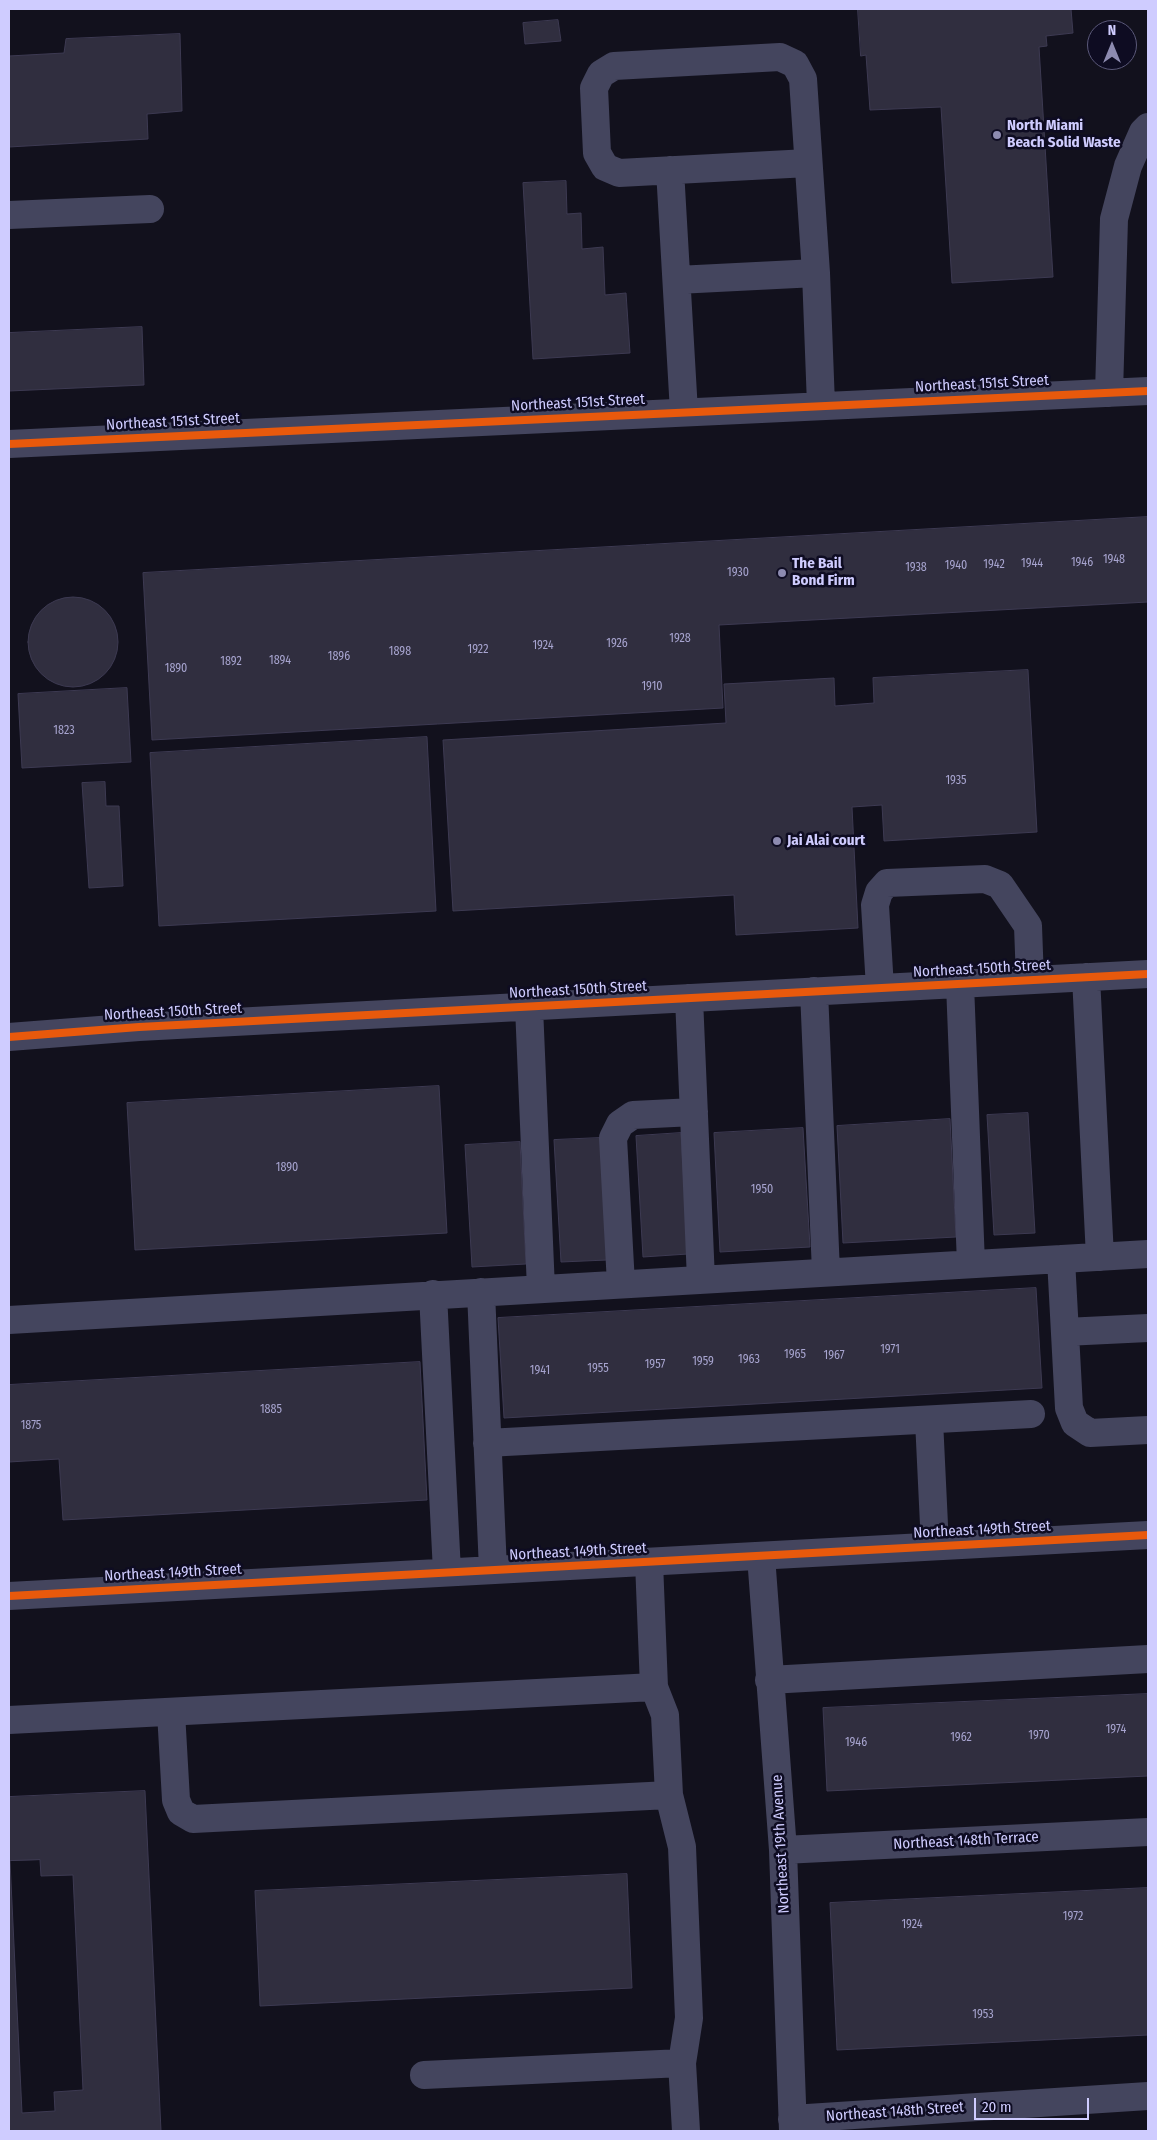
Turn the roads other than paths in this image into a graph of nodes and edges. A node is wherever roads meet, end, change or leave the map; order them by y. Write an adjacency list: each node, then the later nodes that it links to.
1 (1148, 127): 9 (street)
2 (808, 164): 3 (street); 3 (street); 6 (street)
3 (670, 170): 7 (street)
4 (150, 209): 5 (street)
5 (9, 215)
6 (816, 273): 7 (street); 10 (street)
7 (677, 280): 11 (street)
8 (1148, 391): 9 (street, Northeast 151st Street)
9 (1110, 392): 10 (street, Northeast 151st Street)
10 (821, 405): 11 (street, Northeast 151st Street)
11 (684, 412): 12 (street, Northeast 151st Street)
12 (9, 444)
13 (1148, 974): 14 (street, Northeast 150th Street)
14 (1086, 977): 15 (street, Northeast 150th Street); 24 (street)
15 (1030, 980): 16 (street, Northeast 150th Street); 17 (street)
16 (960, 984): 17 (street, Northeast 150th Street); 26 (street)
17 (880, 988): 18 (street, Northeast 150th Street)
18 (814, 991): 19 (street, Northeast 150th Street); 27 (street)
19 (689, 998): 20 (street, Northeast 150th Street); 22 (street)
20 (529, 1007): 21 (street, Northeast 150th Street); 30 (street)
21 (9, 1037)
22 (694, 1112): 28 (street); 29 (street)
23 (1148, 1254): 24 (street)
24 (1100, 1257): 25 (street)
25 (1061, 1259): 26 (street); 35 (street)
26 (971, 1264): 27 (street)
27 (826, 1272): 28 (street)
28 (701, 1280): 29 (street)
29 (621, 1284): 30 (street)
30 (541, 1288): 31 (street)
31 (481, 1292): 32 (street); 39 (street)
32 (433, 1294): 33 (street); 45 (street)
33 (9, 1320)
34 (1148, 1328): 35 (street)
35 (1065, 1332): 38 (street)
36 (1031, 1414): 37 (street)
37 (929, 1420): 39 (street); 41 (street)
38 (1148, 1430)
39 (487, 1443): 44 (street)
40 (1148, 1535): 41 (street, Northeast 149th Street)
41 (934, 1546): 42 (street, Northeast 149th Street)
42 (761, 1556): 43 (street, Northeast 149th Street); 48 (street, Northeast 19th Avenue)
43 (648, 1562): 44 (street, Northeast 149th Street); 49 (street)
44 (493, 1570): 45 (street, Northeast 149th Street)
45 (446, 1572): 46 (street, Northeast 149th Street)
46 (9, 1596)
47 (1148, 1658): 48 (street)
48 (769, 1680): 54 (street, Northeast 19th Avenue)
49 (654, 1688): 50 (street); 52 (street)
50 (172, 1712): 51 (street); 52 (street)
51 (9, 1720)
52 (669, 1795): 55 (street)
53 (1148, 1832): 54 (street, Northeast 148th Terrace)
54 (783, 1850): 58 (street, Northeast 19th Avenue)
55 (682, 2063): 56 (street); 59 (street)
56 (424, 2075)
57 (1148, 2096): 58 (street, Northeast 148th Street)
58 (793, 2125)
59 (686, 2131)

